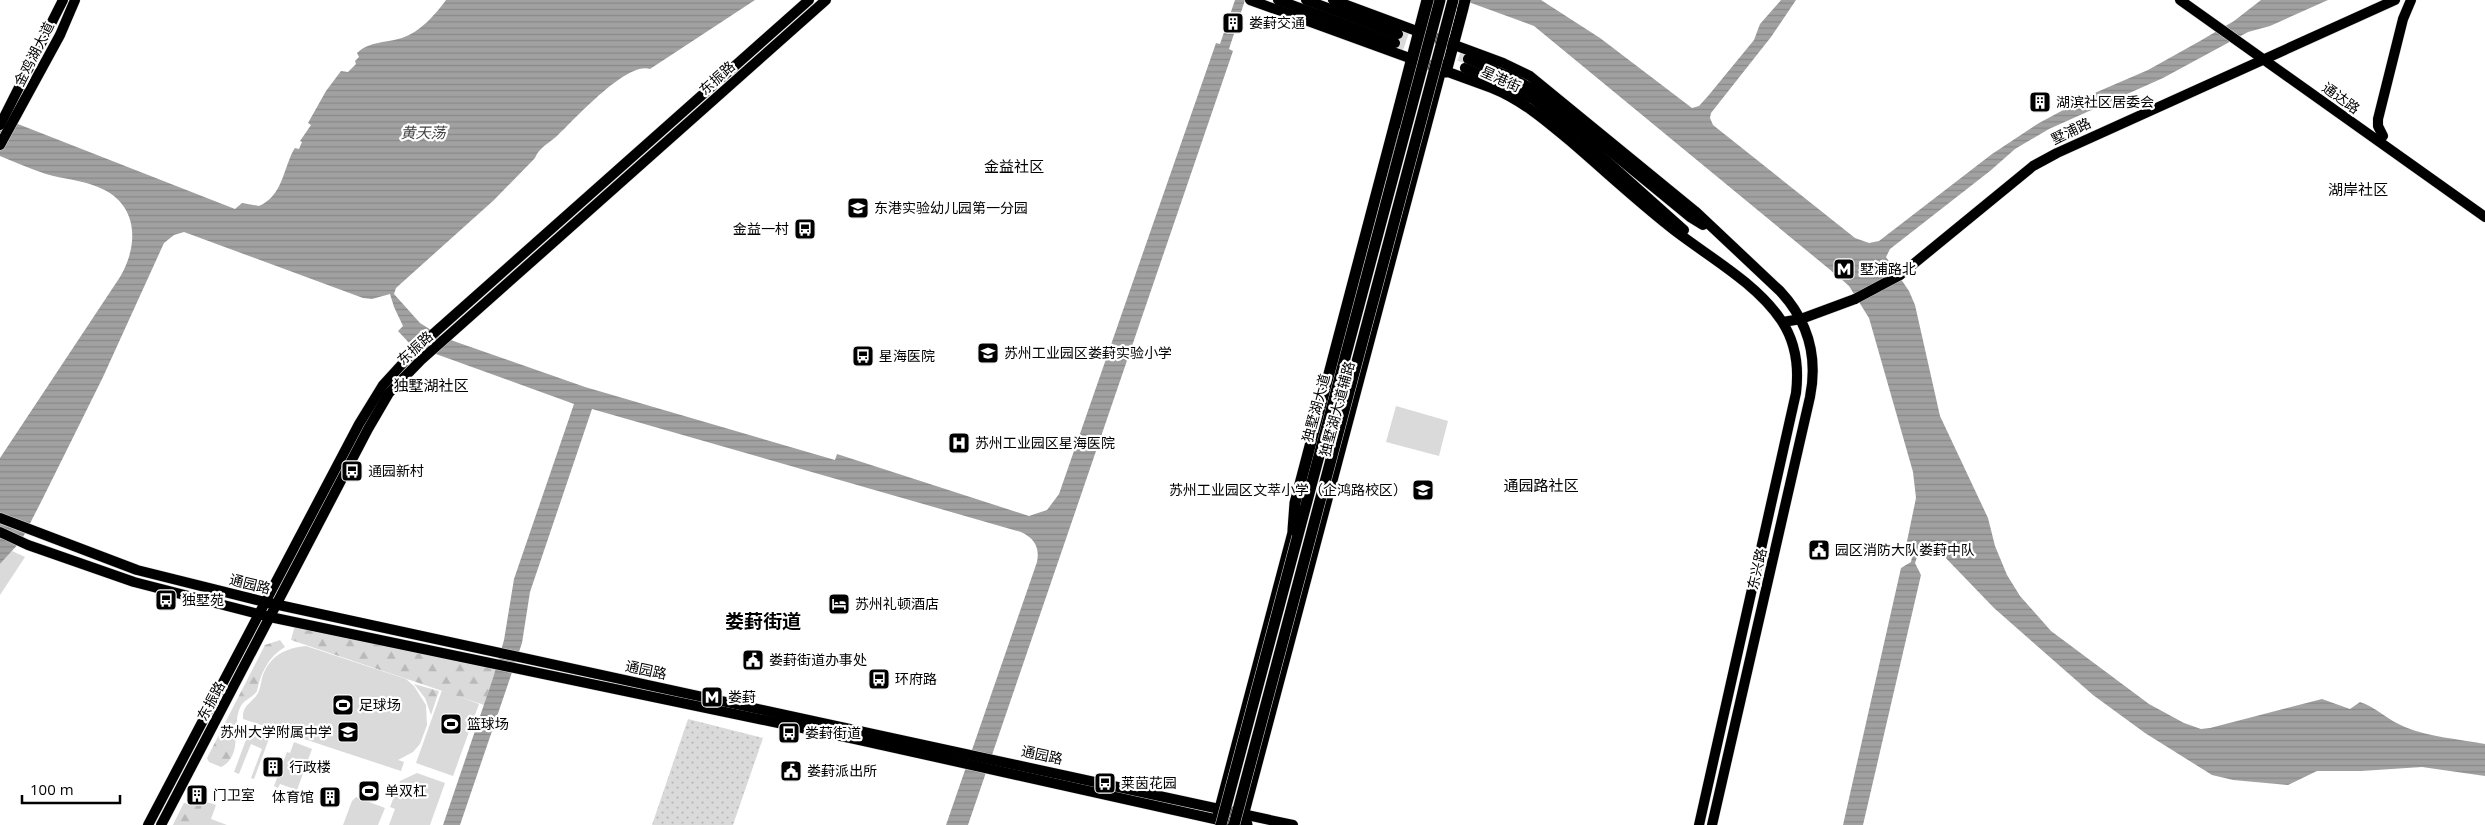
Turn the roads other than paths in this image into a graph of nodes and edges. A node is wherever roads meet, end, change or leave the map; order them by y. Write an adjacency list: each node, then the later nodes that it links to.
1 (63, 0): 23 (main road, 金鸡湖大道)
2 (75, 0): 25 (main road, 金鸡湖大道)
3 (809, 0): 35 (main road, 东振路)
4 (826, 0): 36 (main road, 东振路)
5 (1250, 0): 21 (main road, 星港街)
6 (1278, 0): 7 (main road)
7 (1306, 0)
8 (1333, 0): 18 (main road, 星港街)
9 (1427, 0): 18 (highway)
10 (1432, 0): 18 (main road)
11 (1440, 0): 34 (highway, 独墅湖大道, bridge)
12 (2180, 0): 17 (main road, 通达路)
13 (2192, 0): 17 (main road, 通达路)
14 (2395, 0): 20 (main road, 墅浦路)
15 (2411, 0): 24 (main road)
16 (1460, 2): 19 (highway); 42 (highway, 独墅湖大道, bridge)
17 (2220, 24): 20 (main road, 通达路)
18 (1422, 32): 19 (main road, 星港街); 21 (highway)
19 (1451, 43): 22 (highway); 28 (main road, 星港街)
20 (2266, 57): 24 (main road, 通达路); 27 (main road, 通达路); 30 (main road, 墅浦路, bridge)
21 (1414, 61): 22 (main road, 星港街); 34 (highway, bridge); 40 (main road, 独墅湖大道辅路)
22 (1443, 71): 29 (main road, 星港街); 41 (main road, 独墅湖大道辅路)
23 (0, 125)
24 (2383, 136): 26 (main road, 通达路)
25 (0, 145)
26 (2485, 209)
27 (2485, 217)
28 (1716, 233): 29 (main road, 星港街); 30 (main road, 星港街)
29 (1703, 249): 31 (main road, 星港街)
30 (1801, 319): 31 (main road, 墅浦路); 47 (main road, 东兴路)
31 (1783, 322): 46 (main road, 东兴路)
32 (0, 518): 35 (main road, 通园路)
33 (0, 532): 37 (main road, 通园路)
34 (1291, 557): 42 (highway, 独墅湖大道, bridge)
35 (265, 602): 36 (main road, 通园路); 37 (main road, 东振路)
36 (277, 605): 38 (main road, 东振路); 39 (main road, 通园路)
37 (258, 614): 38 (main road, 通园路); 43 (main road, 东振路)
38 (270, 617): 39 (main road, 通园路); 44 (main road, 东振路)
39 (966, 759): 40 (main road, 通园路); 42 (main road, 通园路)
40 (1220, 808): 41 (main road, 通园路); 42 (main road, 独墅湖大道辅路)
41 (1242, 816): 42 (main road, 独墅湖大道辅路); 45 (main road, 通园路)
42 (1229, 824)
43 (148, 825)
44 (162, 825)
45 (1293, 825)
46 (1699, 825)
47 (1712, 825)

